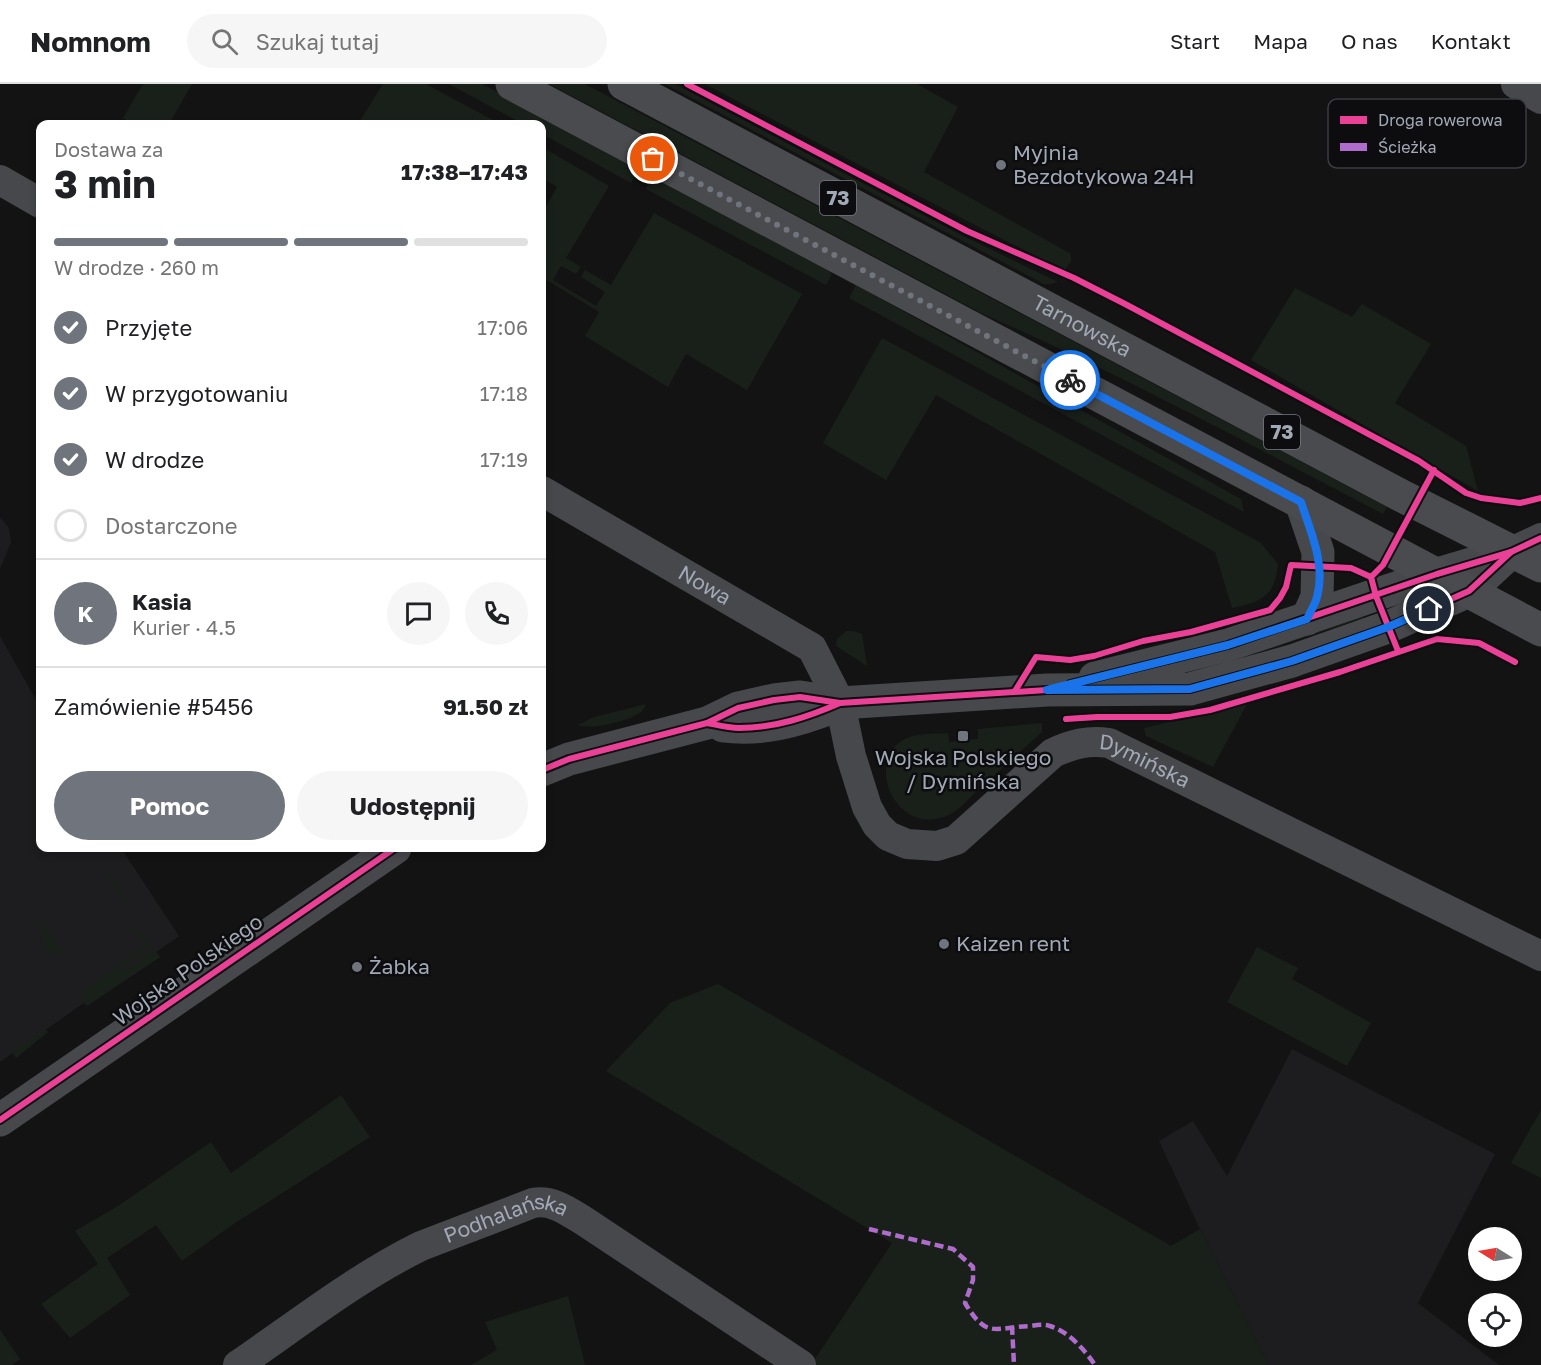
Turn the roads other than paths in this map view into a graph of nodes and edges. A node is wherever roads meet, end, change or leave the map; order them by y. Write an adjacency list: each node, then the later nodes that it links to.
1 (512, 84): 8 (main road, 73)
2 (624, 84): 10 (main road, Tarnowska / 73)
3 (1516, 84): 4 (street)
4 (1541, 99)
5 (0, 180): 6 (street)
6 (36, 201)
7 (546, 493): 17 (street, Nowa)
8 (1301, 502): 12 (main road, 73); 14 (street)
9 (1541, 538): 10 (street)
10 (1511, 552): 11 (main road, Tarnowska / 73); 12 (street); 13 (street)
11 (1541, 566)
12 (1437, 574): 13 (main road, 73); 14 (street)
13 (1470, 591): 15 (main road, 73); 16 (street)
14 (1307, 619): 16 (street)
15 (1541, 630)
16 (1047, 690): 17 (street)
17 (840, 704): 18 (street); 20 (street, Dymińska)
18 (546, 768)
19 (389, 852): 21 (street, Wojska Polskiego)
20 (1541, 956)
21 (0, 1119)
22 (238, 1365): 23 (street, Podhalańska)
23 (801, 1365)

